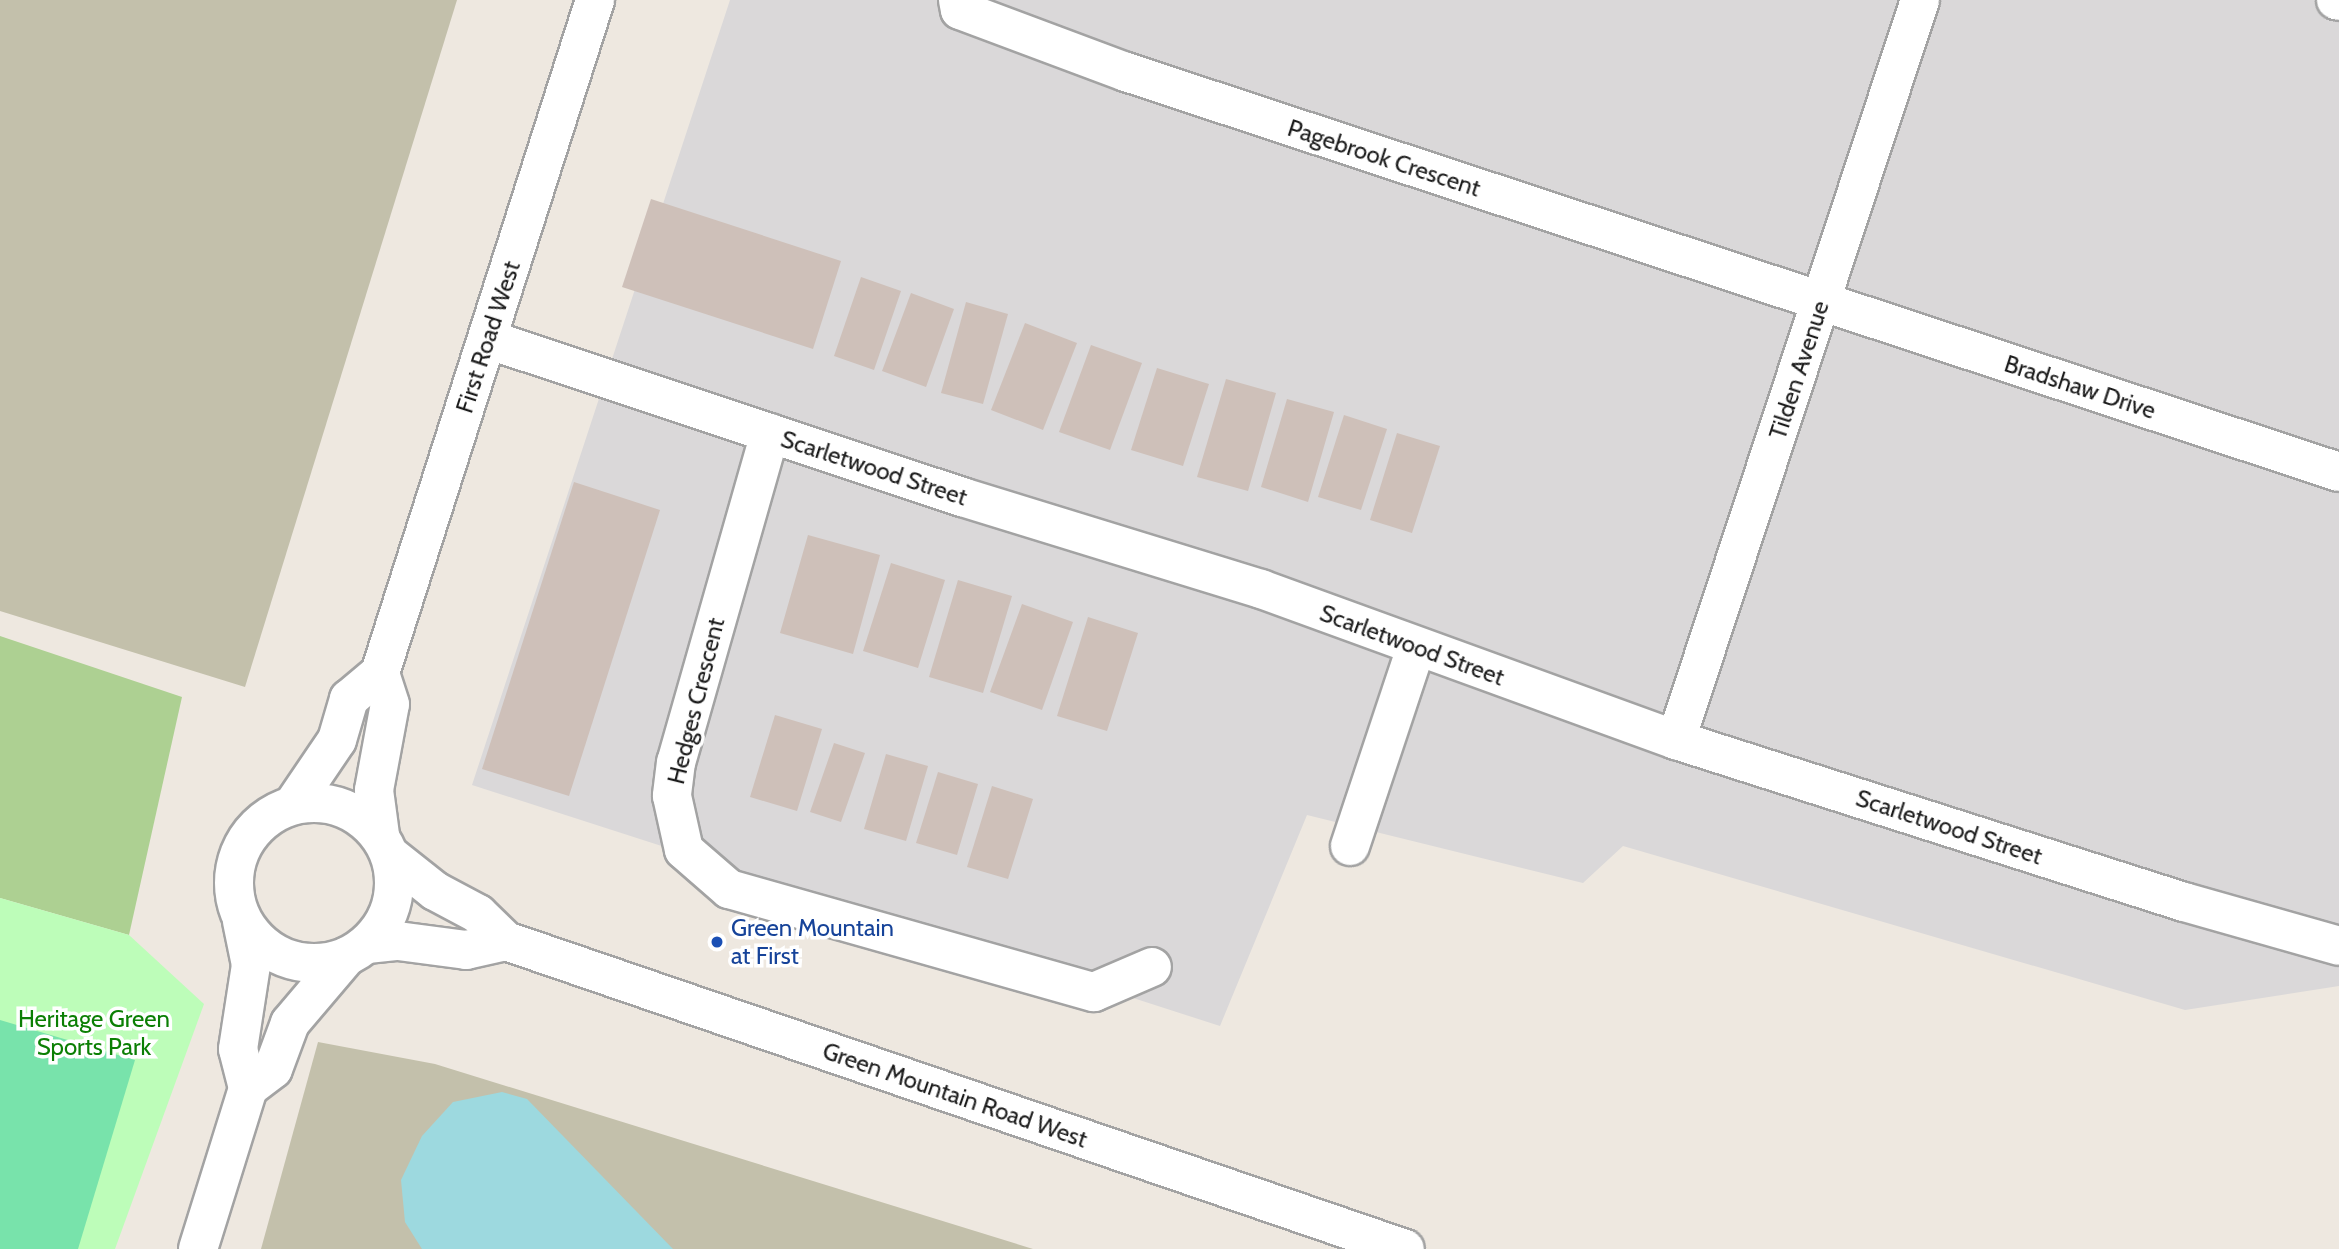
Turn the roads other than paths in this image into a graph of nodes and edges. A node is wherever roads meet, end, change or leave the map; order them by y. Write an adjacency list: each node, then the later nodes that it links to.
1 (595, 0): 5 (street, First Road West)
2 (958, 0): 4 (street, Pagebrook Crescent)
3 (1920, 0): 4 (street, Tilden Avenue)
4 (1821, 303): 7 (street, Bradshaw Drive); 10 (street, Tilden Avenue)
5 (487, 339): 6 (street, Scarletwood Street); 9 (street, First Road West)
6 (770, 433): 8 (street, Scarletwood Street); 18 (street, Hedges Crescent)
7 (2339, 472)
8 (1416, 648): 10 (street, Scarletwood Street); 13 (street)
9 (380, 673): 11 (street); 12 (street)
10 (1676, 740): 16 (street, Scarletwood Street)
11 (293, 805): 12 (street); 14 (street)
12 (385, 846): 15 (street, Green Mountain Road West); 17 (street)
13 (1350, 846)
14 (242, 920): 17 (street); 19 (street)
15 (506, 941): 17 (street); 21 (street, Green Mountain Road West)
16 (2339, 946)
17 (357, 951): 19 (street)
18 (1152, 967)
19 (248, 1088): 20 (street)
20 (198, 1249)
21 (1405, 1249)

